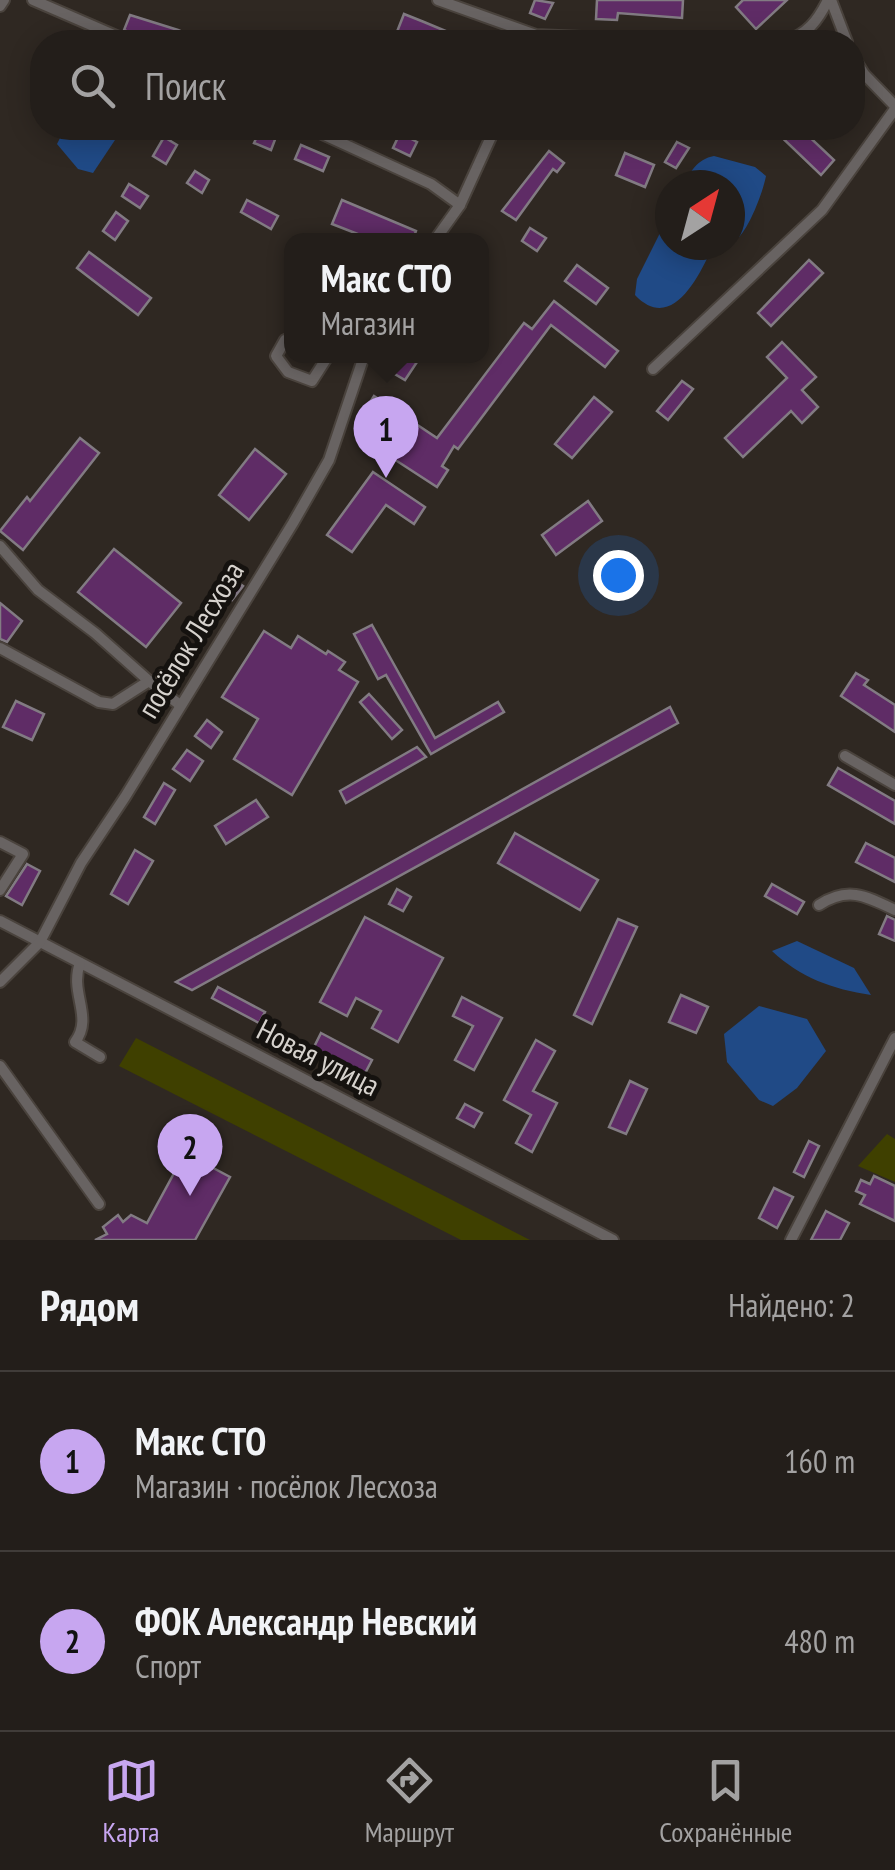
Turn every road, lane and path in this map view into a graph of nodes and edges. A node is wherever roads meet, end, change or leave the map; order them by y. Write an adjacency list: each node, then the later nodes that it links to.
1 (4, 0): 5 (street)
2 (33, 0): 6 (street)
3 (438, 0): 7 (street)
4 (830, 0): 8 (street); 9 (street)
5 (0, 6)
6 (102, 30)
7 (515, 30)
8 (808, 30)
9 (842, 30)
10 (865, 75): 11 (street)
11 (895, 108): 19 (street)
12 (336, 140): 14 (street)
13 (489, 140): 14 (street)
14 (460, 204): 15 (street)
15 (440, 233)
16 (284, 342): 17 (street)
17 (324, 363)
18 (362, 363): 23 (street, посёлок Лесхоза)
19 (653, 368)
20 (0, 546): 22 (street)
21 (0, 648): 22 (street)
22 (150, 681): 23 (street)
23 (180, 705): 31 (street, посёлок Лесхоза)
24 (845, 756): 25 (street)
25 (895, 785)
26 (0, 842): 27 (street)
27 (0, 890)
28 (819, 906): 29 (street)
29 (895, 910)
30 (0, 921): 31 (street, Новая улица)
31 (40, 942): 32 (street, Новая улица); 33 (street, посёлок Лесхоза)
32 (80, 963): 35 (street); 38 (street, Новая улица)
33 (0, 982)
34 (895, 1038): 39 (street)
35 (100, 1057)
36 (0, 1066): 37 (street)
37 (99, 1204)
38 (613, 1240)
39 (791, 1240)

